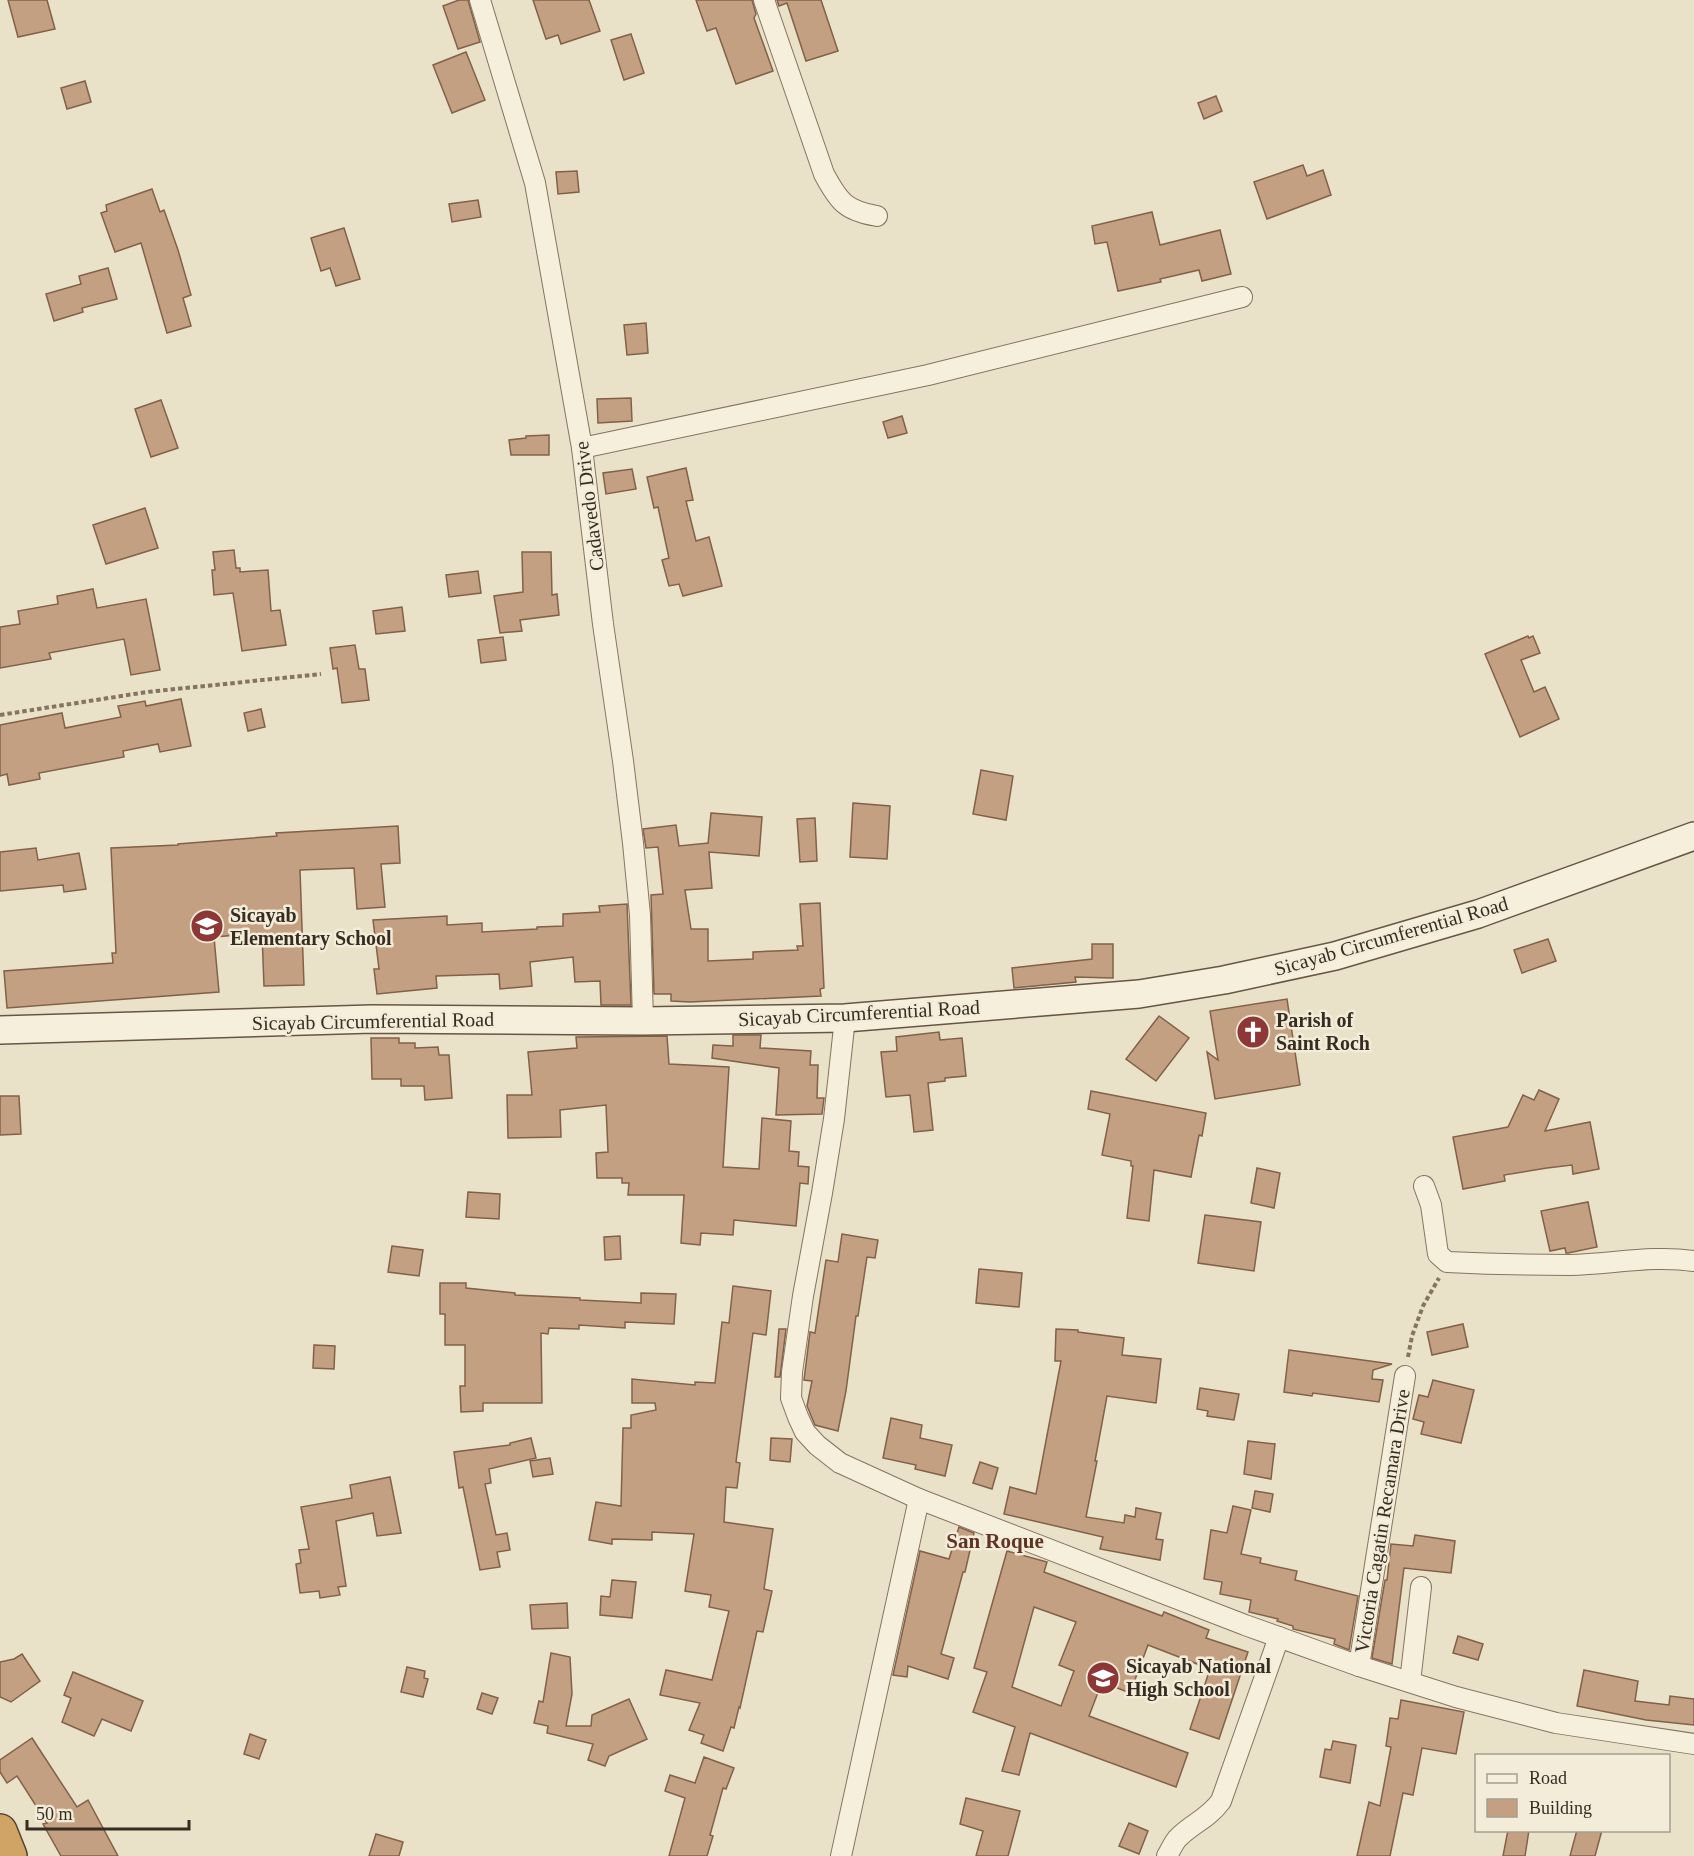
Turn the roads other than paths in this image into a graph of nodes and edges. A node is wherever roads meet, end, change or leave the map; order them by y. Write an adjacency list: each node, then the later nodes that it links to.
1 (480, 0): 5 (street, Cadavedo Drive)
2 (764, 0): 3 (street)
3 (877, 216)
4 (1242, 297): 5 (street)
5 (582, 448): 8 (street, Cadavedo Drive)
6 (1694, 836): 7 (street, Sicayab Circumferential Road)
7 (845, 1018): 8 (street, Sicayab Circumferential Road); 13 (street)
8 (643, 1021): 9 (street, Sicayab Circumferential Road)
9 (0, 1030)
10 (1424, 1186): 11 (street)
11 (1694, 1261)
12 (1405, 1376): 16 (street, Victoria Cagatin Recamara Drive)
13 (919, 1499): 15 (street); 21 (street)
14 (1422, 1587): 17 (street)
15 (1279, 1637): 16 (street); 22 (street)
16 (1359, 1666): 17 (street)
17 (1410, 1682): 18 (street)
18 (1694, 1744)
19 (0, 1831): 20 (highway)
20 (10, 1856)
21 (841, 1856)
22 (1167, 1856)

